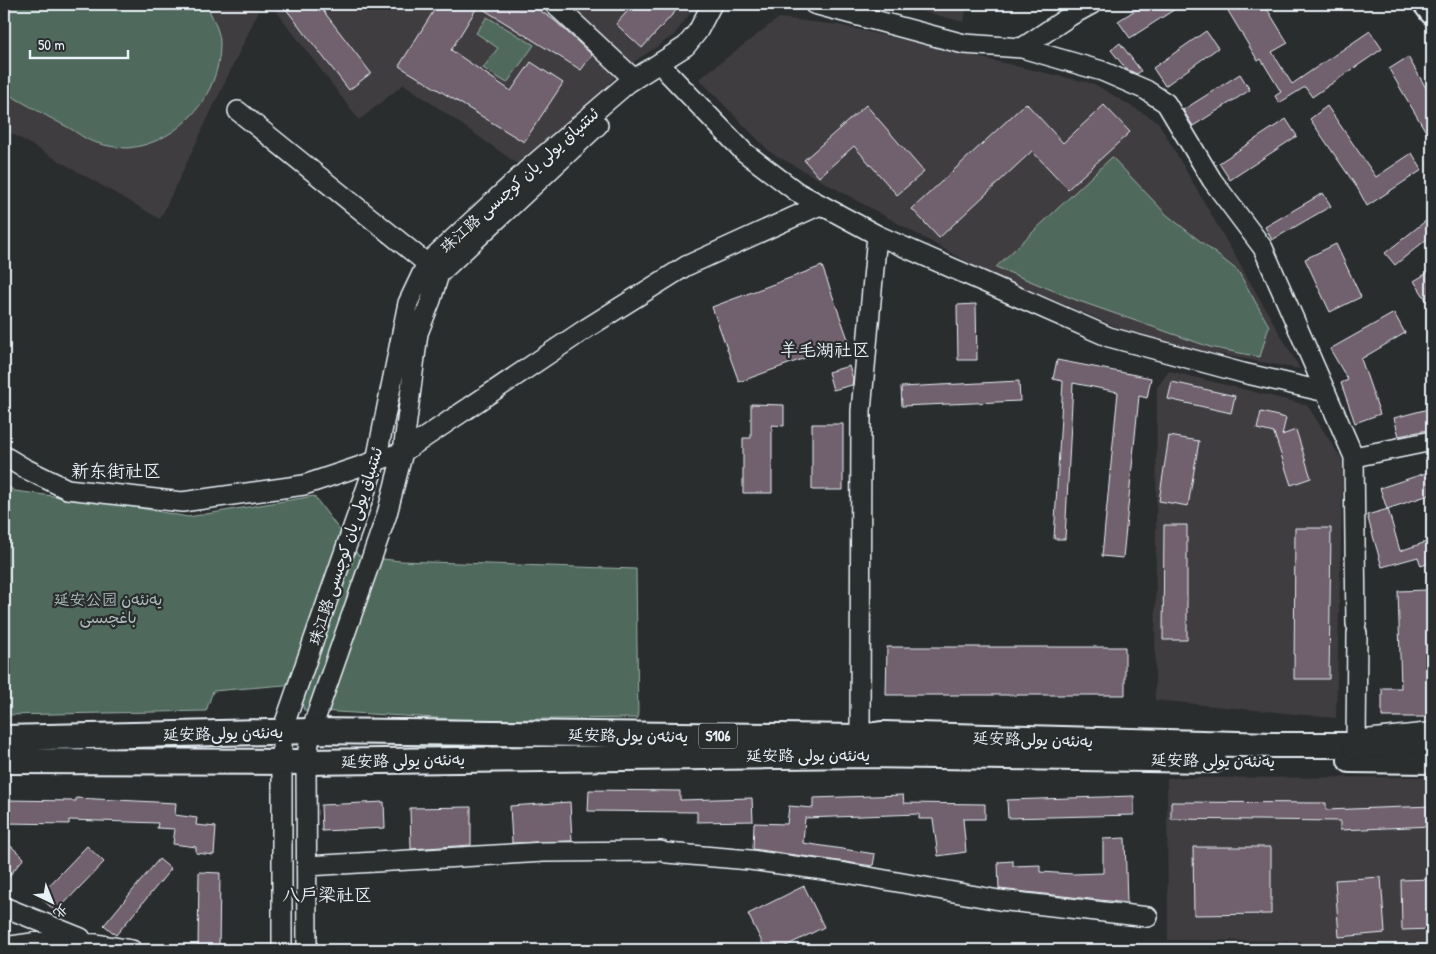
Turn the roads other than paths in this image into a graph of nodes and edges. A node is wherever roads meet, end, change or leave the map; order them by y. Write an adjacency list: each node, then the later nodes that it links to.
1 (554, 4): 10 (street)
2 (712, 4): 10 (street, 珠江路 ئىتتىپاق يولى يان كوچىسى)
3 (720, 4): 9 (street, 珠江路 ئىتتىپاق يولى يان كوچىسى)
4 (814, 4): 8 (street)
5 (1092, 4): 8 (street)
6 (1426, 4): 7 (main road)
7 (1432, 12)
8 (1022, 48): 15 (street)
9 (667, 72): 12 (street); 14 (street, 珠江路 ئىتتىپاق يولى يان كوچىسى)
10 (634, 79): 14 (street, 珠江路 ئىتتىپاق يولى يان كوچىسى)
11 (238, 111): 14 (street)
12 (820, 204): 13 (street); 17 (street)
13 (877, 235): 15 (street); 23 (street)
14 (433, 268): 17 (street, 珠江路 ئىتتىپاق يولى يان كوچىسى); 20 (street, 珠江路 ئىتتىپاق يولى يان كوچىسى)
15 (1326, 392): 19 (street)
16 (1432, 441): 19 (street)
17 (403, 452): 20 (street); 21 (street, 珠江路 ئىتتىپاق يولى يان كوچىسى)
18 (4, 456): 20 (street)
19 (1354, 456): 26 (street)
20 (376, 461): 22 (street, 珠江路 ئىتتىپاق يولى يان كوچىسى)
21 (311, 731): 22 (main road, 延安路يەنئەن يولى / S106); 23 (main road, 延安路يەنئەن يولى / S106); 31 (street, 珠江路 ئىتتىپاق يولى يان كوچىسى)
22 (282, 732): 25 (main road, 延安路يەنئەن يولى / S106); 30 (street, 珠江路 ئىتتىپاق يولى يان كوچىسى)
23 (860, 737): 26 (main road, 延安路يەنئەن يولى / S106)
24 (1432, 737): 26 (highway)
25 (4, 738)
26 (1356, 745): 27 (main road, 延安路يەنئەن يولى / S106)
27 (1432, 746)
28 (4, 761): 30 (main road, 延安路 يەنئەن يولى / S106)
29 (1432, 761): 31 (main road, 延安路 يەنئەن يولى / S106)
30 (281, 762): 31 (main road, 延安路 يەنئەن يولى / S106); 38 (street, 珠江路 ئىتتىپاق يولى يان كوچىسى)
31 (306, 762): 32 (street, 珠江路 ئىتتىپاق يولى يان كوچىسى)
32 (307, 866): 34 (street); 39 (street, 珠江路 ئىتتىپاق يولى يان كوچىسى)
33 (4, 907): 35 (street)
34 (1148, 917)
35 (97, 944): 36 (street); 37 (street)
36 (4, 947)
37 (132, 950)
38 (282, 950)
39 (307, 950)

